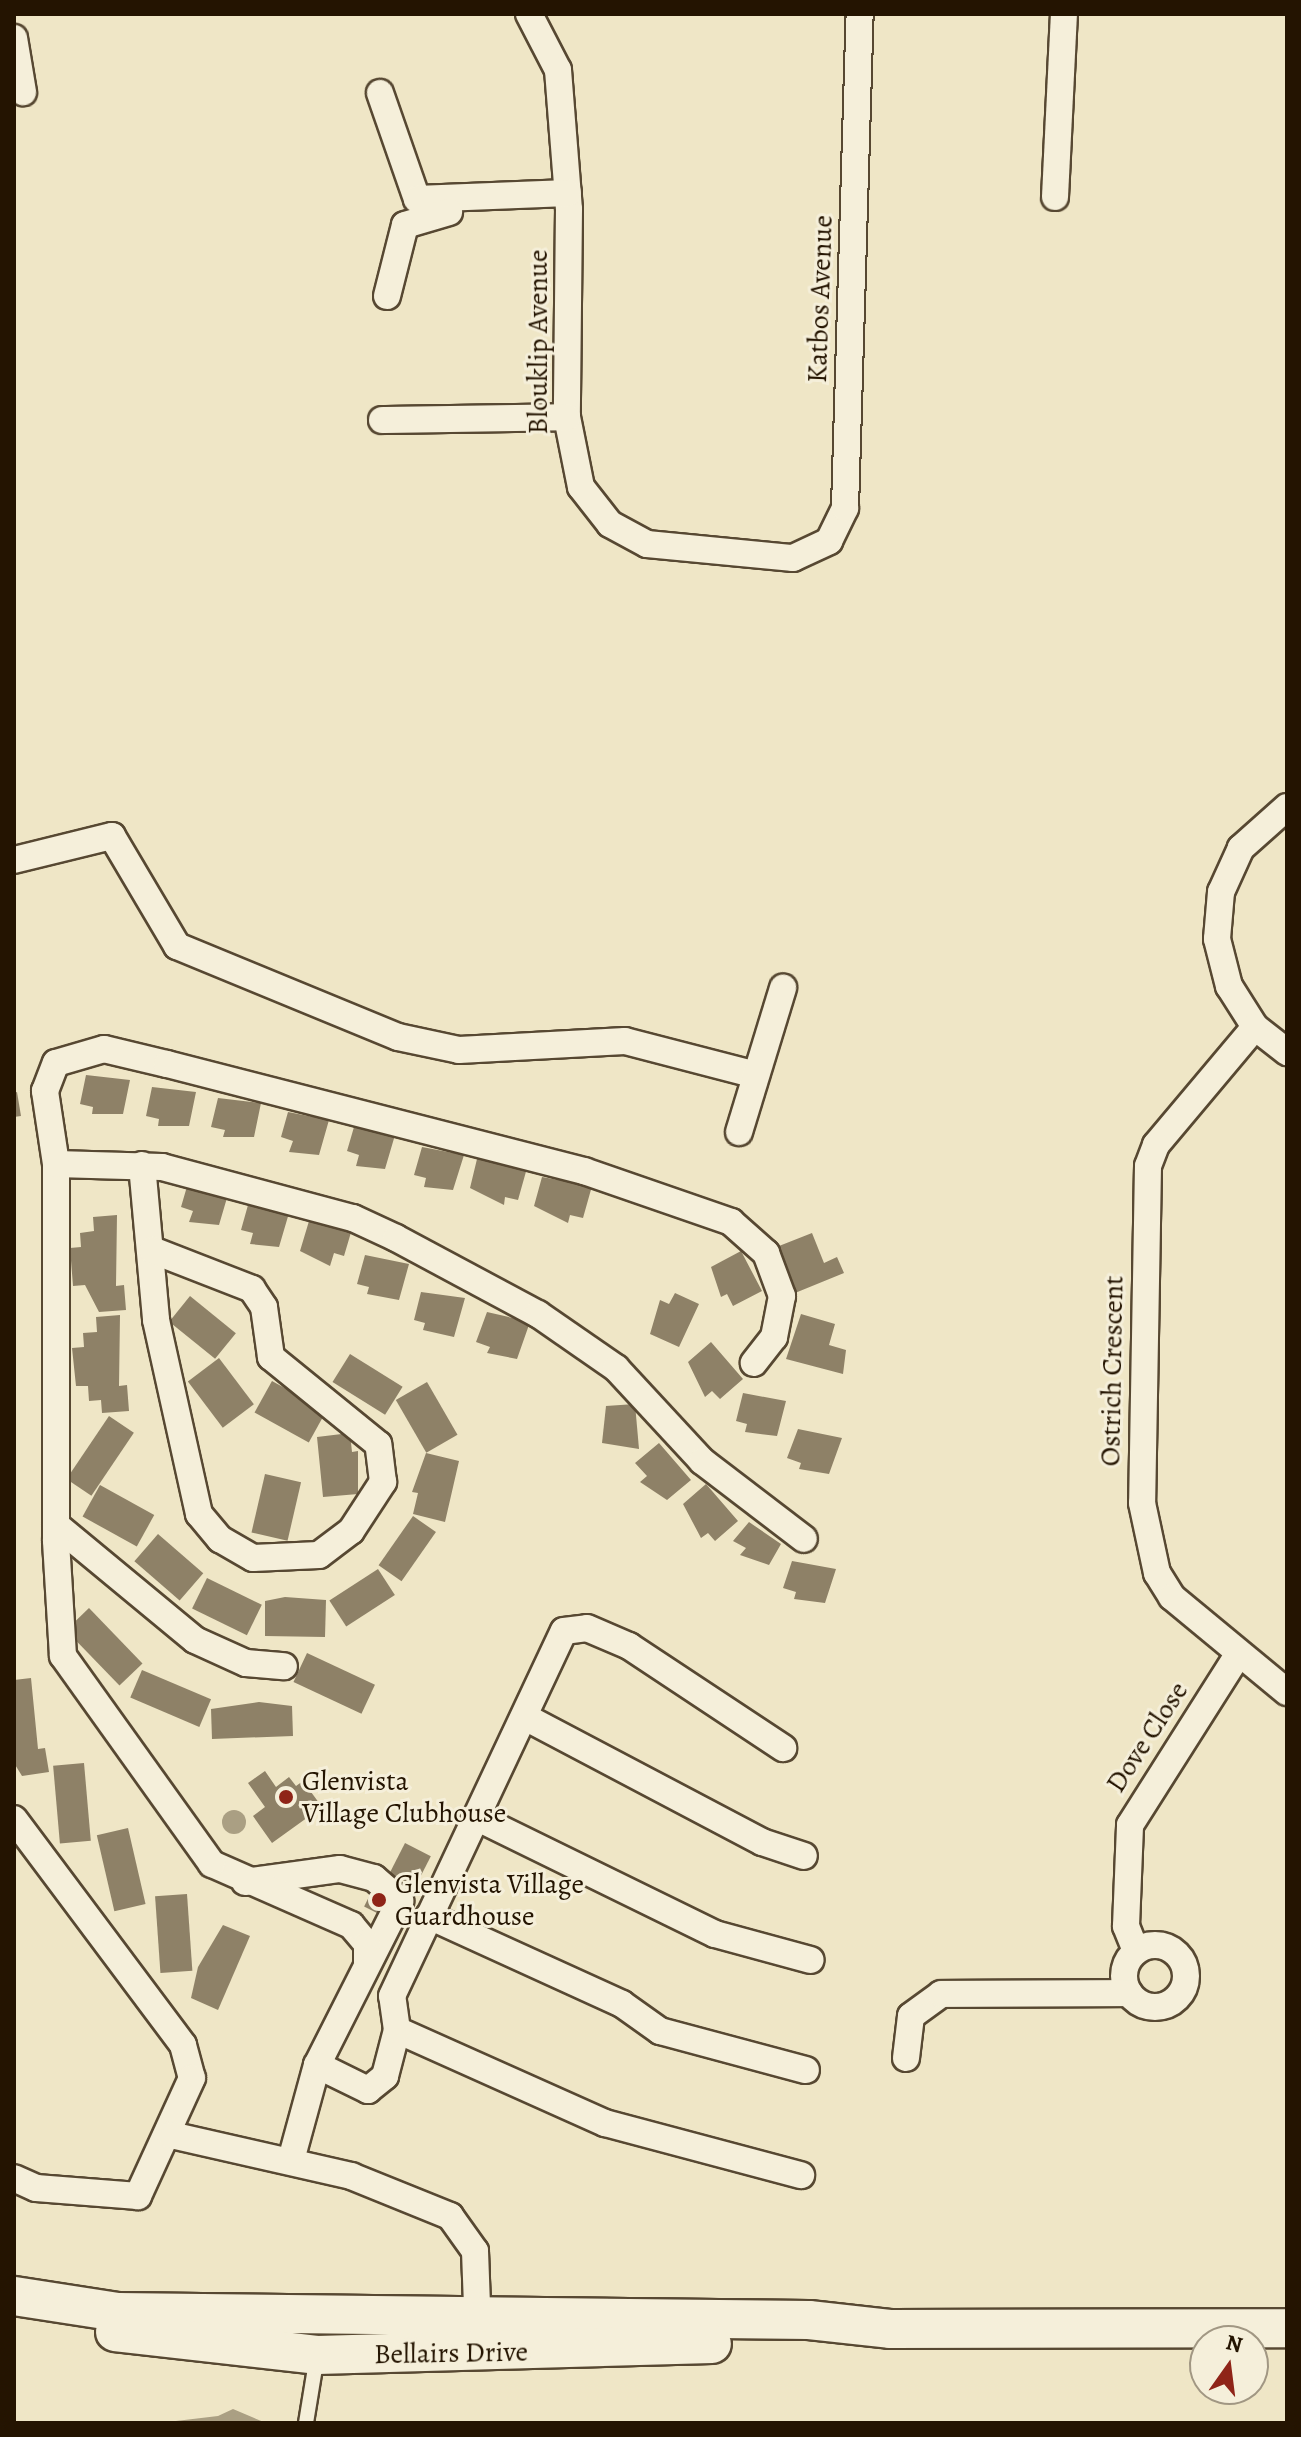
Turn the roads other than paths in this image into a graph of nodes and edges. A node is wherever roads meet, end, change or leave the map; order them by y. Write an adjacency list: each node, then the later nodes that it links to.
1 (529, 14): 8 (street, Blouklip Avenue)
2 (860, 14): 12 (street, Katbos Avenue)
3 (1064, 14): 7 (street)
4 (14, 38): 5 (street)
5 (23, 92)
6 (380, 93): 8 (street)
7 (1055, 197)
8 (569, 201): 9 (street); 10 (street, Blouklip Avenue)
9 (387, 296)
10 (567, 417): 11 (street); 12 (street, Blouklip Avenue)
11 (382, 420)
12 (793, 558)
13 (1287, 807): 16 (street)
14 (14, 860): 18 (street)
15 (783, 988): 18 (street)
16 (1255, 1027): 17 (street); 26 (street, Ostrich Crescent)
17 (1287, 1052)
18 (756, 1075): 19 (street)
19 (739, 1132)
20 (56, 1164): 21 (street); 23 (street); 24 (street)
21 (142, 1165): 22 (street); 25 (street)
22 (152, 1250): 22 (street)
23 (754, 1363)
24 (56, 1525): 27 (street); 34 (street)
25 (804, 1539)
26 (1236, 1658): 28 (street, Ostrich Crescent); 36 (street, Dove Close)
27 (284, 1666)
28 (1287, 1692)
29 (525, 1717): 30 (street); 31 (street); 33 (street)
30 (783, 1748)
31 (476, 1817): 35 (street); 37 (street)
32 (14, 1819): 44 (street)
33 (804, 1856)
34 (245, 1882): 38 (street); 38 (street)
35 (429, 1916): 40 (street); 43 (street)
36 (1136, 1951): 39 (street, Dove Close); 39 (street)
37 (811, 1960)
38 (367, 1963): 42 (street)
39 (1129, 1993): 41 (street)
40 (397, 2030): 42 (street); 46 (street)
41 (906, 2058)
42 (317, 2065): 45 (street)
43 (806, 2070)
44 (171, 2135): 45 (street); 47 (street)
45 (291, 2160): 49 (street)
46 (801, 2175)
47 (14, 2178)
48 (14, 2296): 53 (street, Bellairs Drive)
49 (479, 2315): 52 (street, Bellairs Drive); 53 (street, Bellairs Drive); 54 (street)
50 (14, 2318): 53 (street, Bellairs Drive)
51 (1287, 2328): 52 (street, Bellairs Drive)
52 (890, 2329): 54 (street, Bellairs Drive)
53 (317, 2335): 54 (street, Bellairs Drive); 55 (lane)
54 (476, 2354)
55 (306, 2423)

